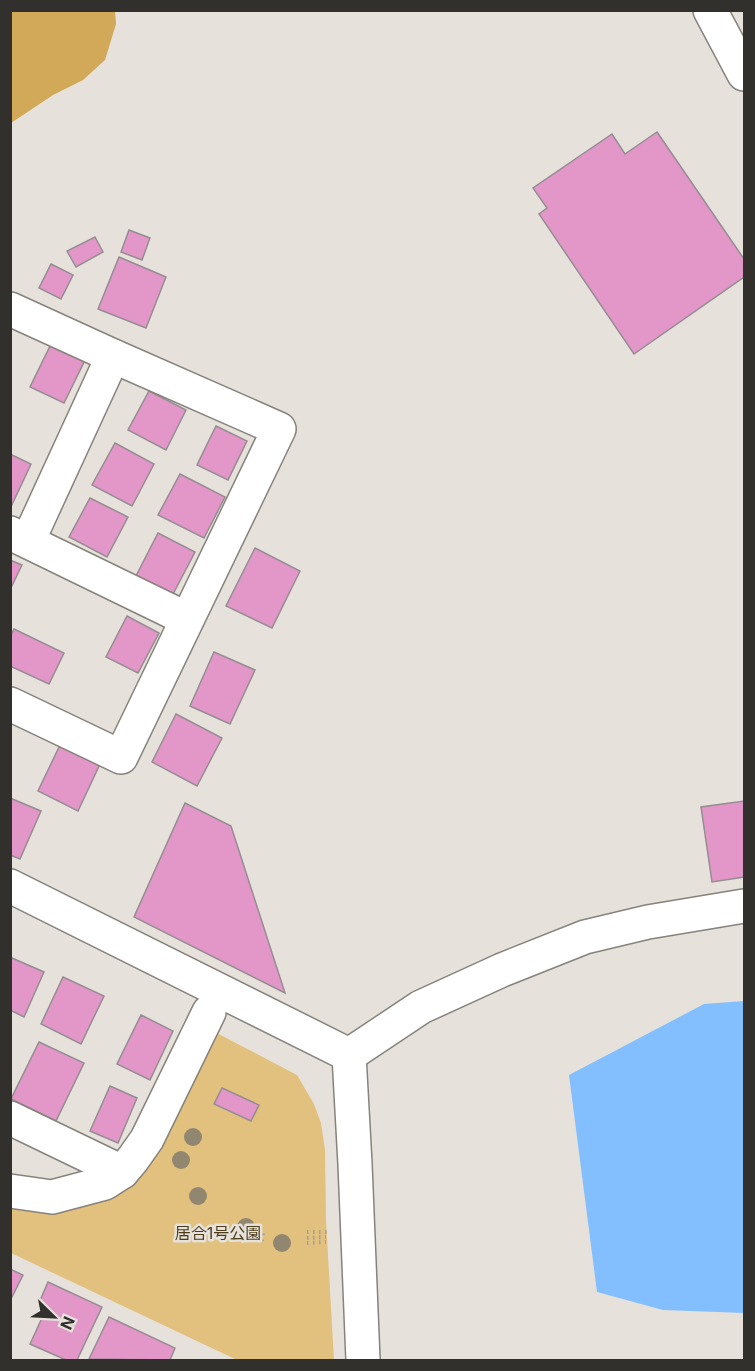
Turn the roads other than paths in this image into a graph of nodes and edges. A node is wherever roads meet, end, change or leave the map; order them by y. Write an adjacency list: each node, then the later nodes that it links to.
1 (710, 10): 2 (main road)
2 (744, 74)
3 (10, 309): 4 (main road)
4 (113, 356): 5 (main road); 6 (main road)
5 (19, 537): 6 (main road)
6 (187, 619): 7 (main road)
7 (11, 704)
8 (10, 886): 11 (main road)
9 (744, 906): 11 (main road)
10 (208, 1012): 13 (main road)
11 (349, 1055): 15 (main road)
12 (10, 1118): 13 (main road)
13 (122, 1172): 14 (main road)
14 (10, 1191)
15 (363, 1360)

